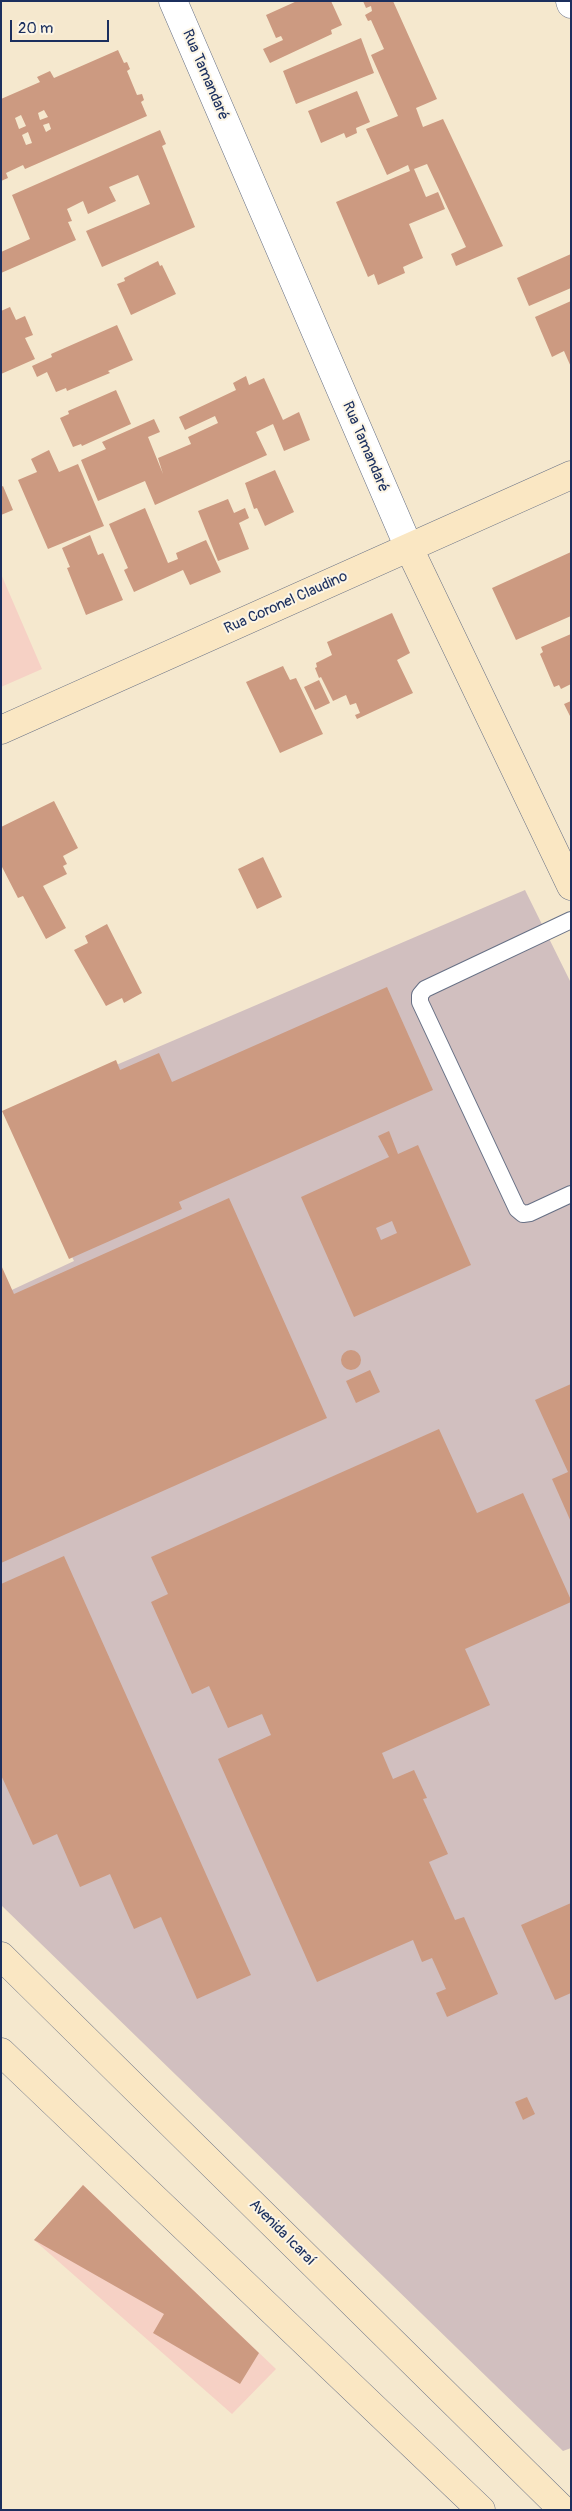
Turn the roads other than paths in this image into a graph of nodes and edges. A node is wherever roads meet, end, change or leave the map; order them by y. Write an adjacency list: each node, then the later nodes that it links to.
1 (173, 1): 3 (street, Rua Tamandaré)
2 (571, 475): 3 (main road, Rua Coronel Claudino)
3 (409, 548): 4 (main road, Rua Coronel Claudino); 5 (main road, Rua Tamandaré)
4 (1, 730)
5 (571, 886)
6 (571, 920): 7 (lane)
7 (571, 1194)
8 (1, 1956): 11 (main road, Avenida Icaraí)
9 (1, 2052): 10 (main road)
10 (481, 2510)
11 (563, 2510)

